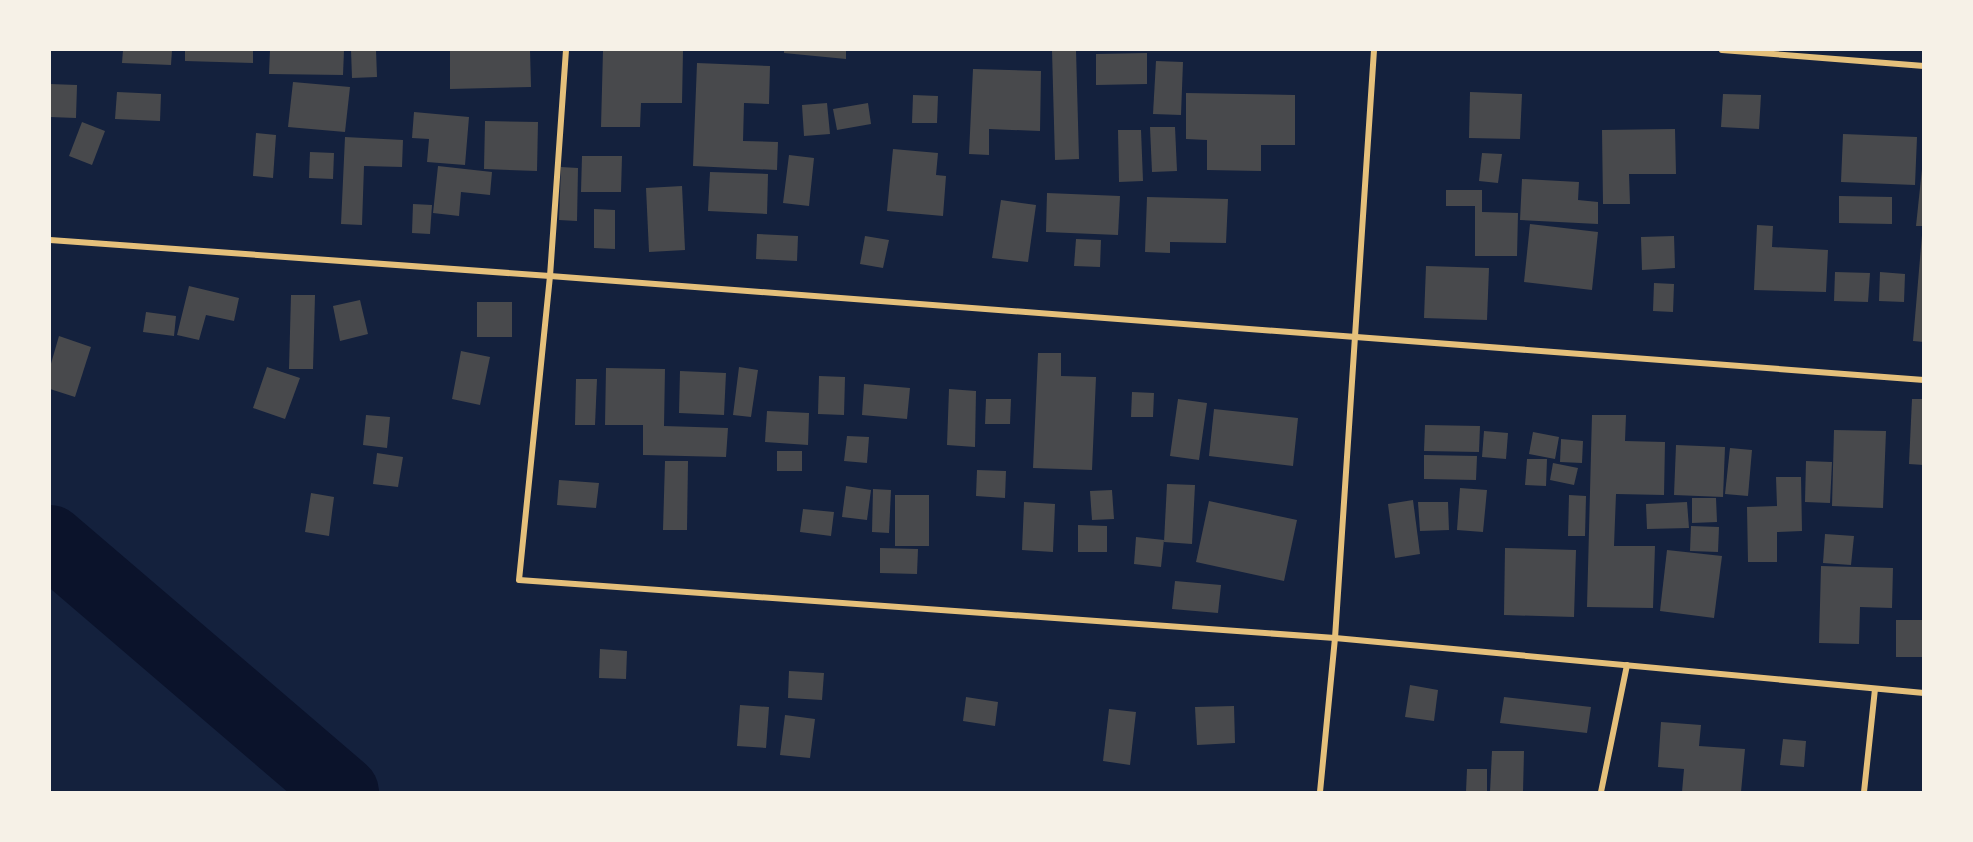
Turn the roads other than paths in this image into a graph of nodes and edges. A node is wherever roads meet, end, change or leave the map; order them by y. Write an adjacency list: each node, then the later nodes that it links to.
1 (566, 50): 6 (street)
2 (1374, 50): 7 (street)
3 (1722, 50): 4 (street)
4 (1923, 66)
5 (50, 240): 6 (street)
6 (550, 276): 7 (street); 9 (street)
7 (1356, 336): 8 (street); 9 (street)
8 (1923, 380)
9 (1335, 638): 10 (street); 13 (street)
10 (1627, 665): 11 (street); 14 (street)
11 (1875, 689): 12 (street); 15 (street)
12 (1923, 693)
13 (1320, 792)
14 (1601, 792)
15 (1864, 792)

